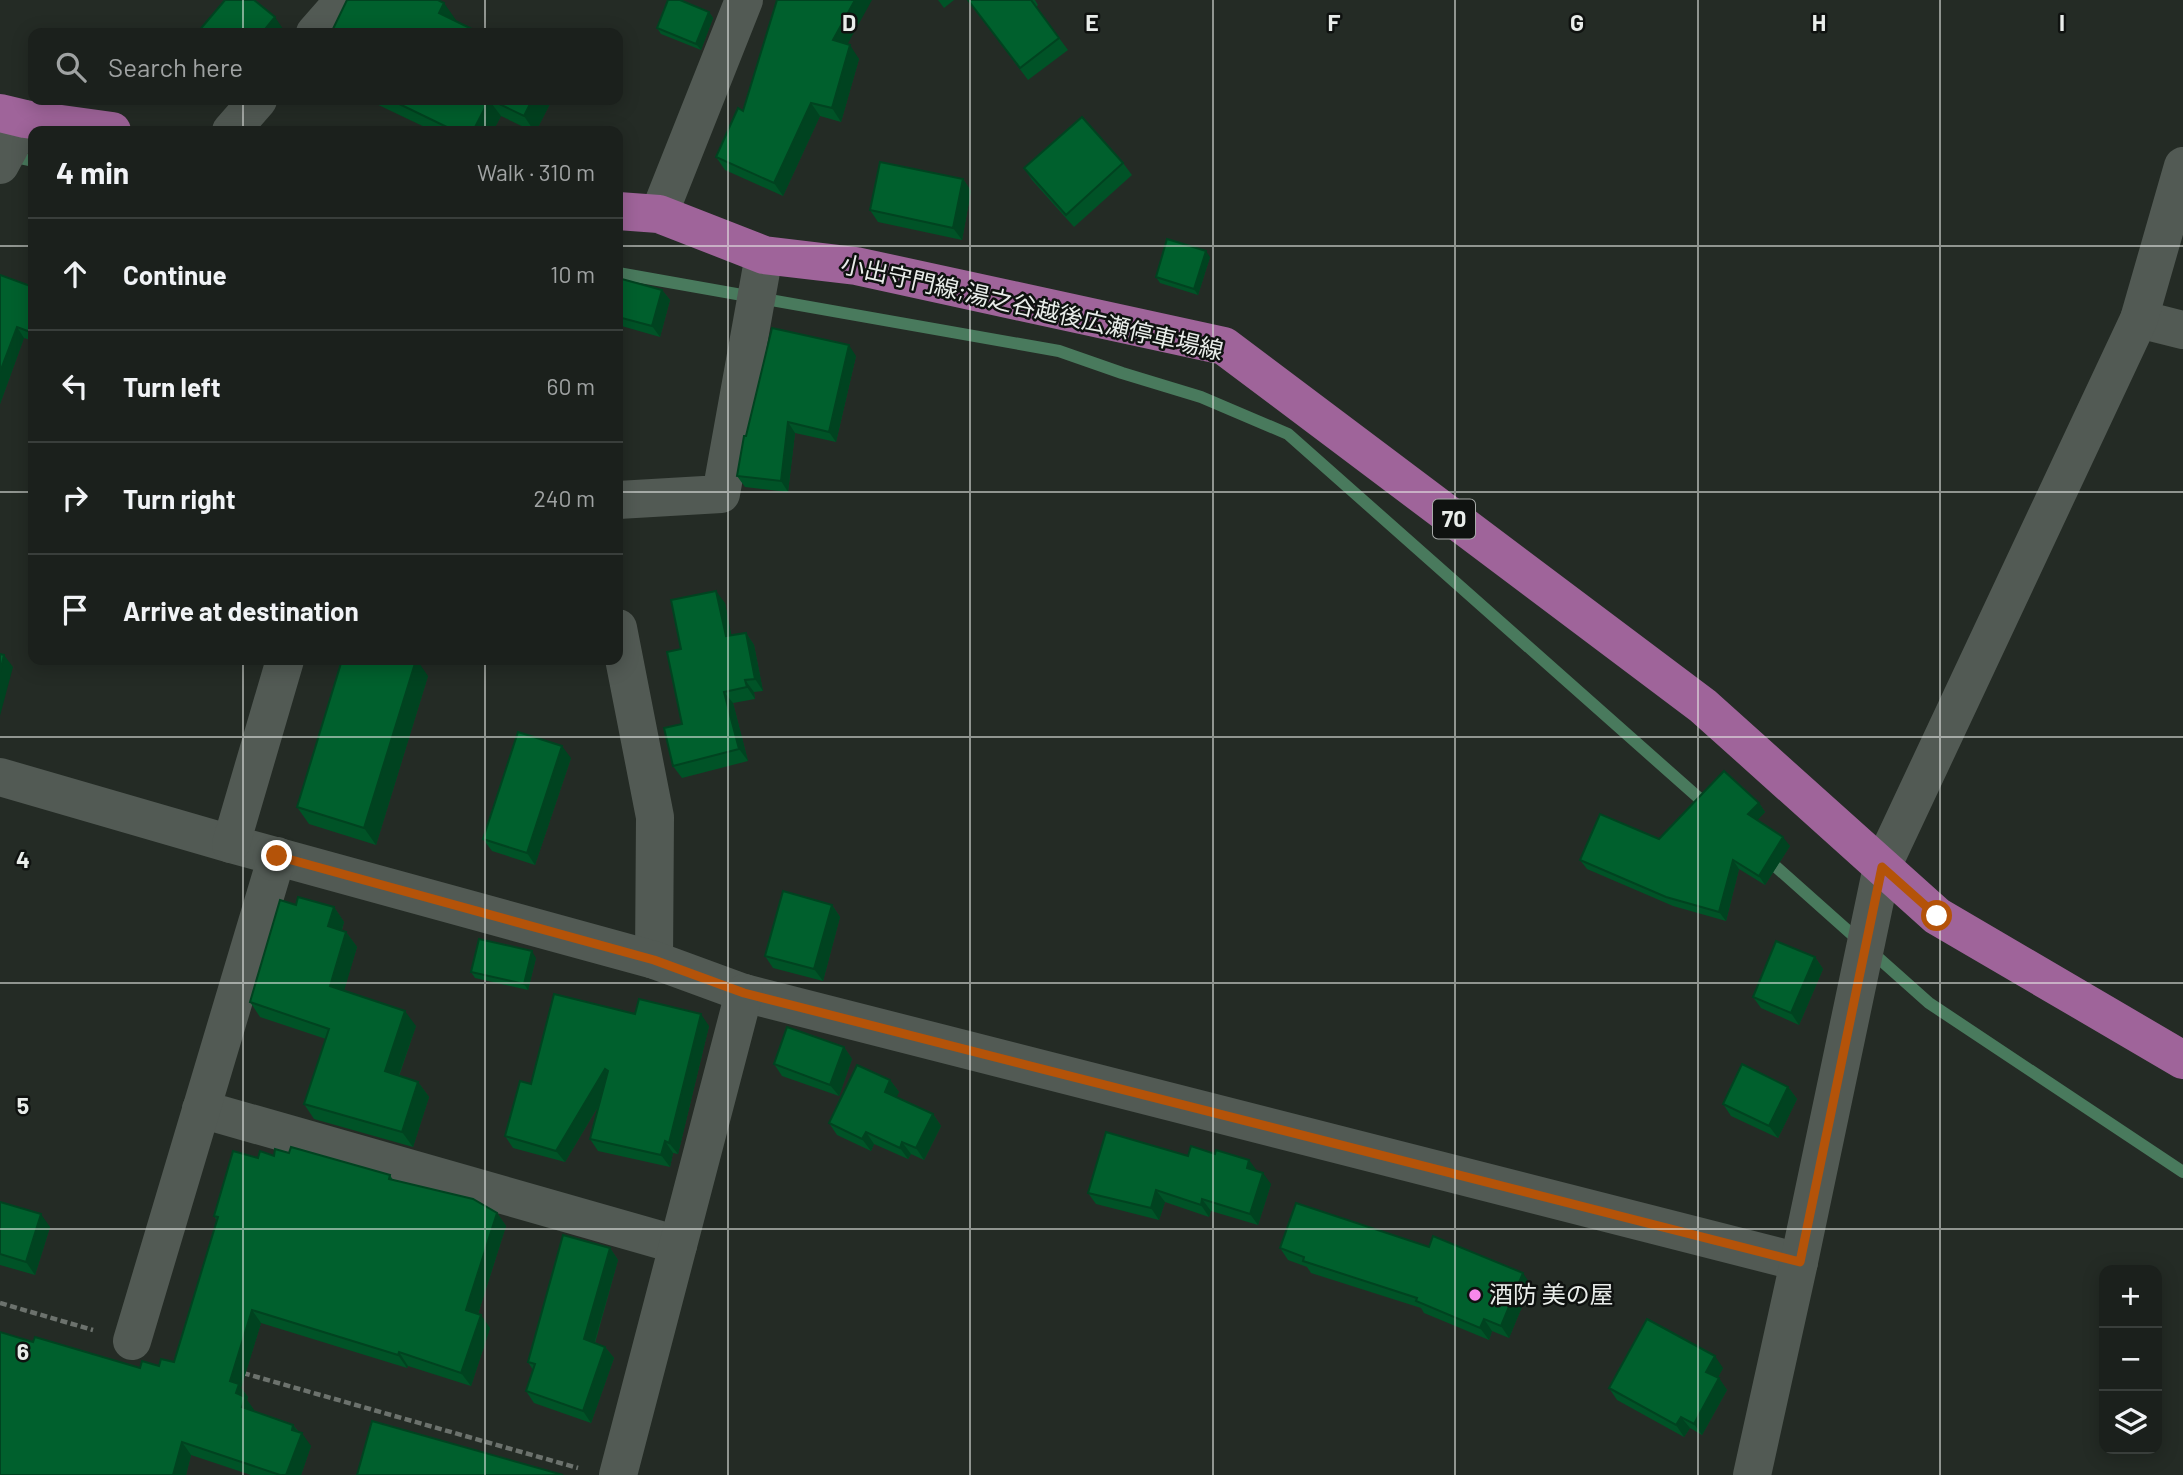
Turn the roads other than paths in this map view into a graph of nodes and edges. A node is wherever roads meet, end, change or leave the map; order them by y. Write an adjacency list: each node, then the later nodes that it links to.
1 (344, 0): 3 (street)
2 (744, 0): 11 (street)
3 (319, 28)
4 (254, 105): 7 (street)
5 (12, 116): 6 (main road); 8 (street)
6 (79, 126)
7 (235, 126)
8 (0, 165)
9 (2183, 166): 13 (street)
10 (623, 211): 11 (main road, 小出守門線;湯之谷越後広瀬停車場線 / 70)
11 (659, 214): 12 (main road, 小出守門線;湯之谷越後広瀬停車場線 / 70)
12 (764, 255): 15 (street); 21 (main road, 小出守門線;湯之谷越後広瀬停車場線 / 70)
13 (2139, 319): 14 (street); 21 (street)
14 (2183, 330)
15 (623, 500)
16 (623, 654): 22 (street)
17 (284, 665): 19 (street)
18 (0, 777): 19 (street)
19 (231, 844): 20 (street)
20 (277, 856): 22 (street); 25 (street)
21 (1882, 867): 24 (main road, 小出守門線;湯之谷越後広瀬停車場線 / 70); 27 (street)
22 (654, 960): 23 (street)
23 (744, 993): 26 (street); 27 (street)
24 (2183, 1060)
25 (201, 1109): 26 (street); 28 (street)
26 (678, 1245): 29 (street)
27 (1800, 1262): 30 (street)
28 (132, 1341)
29 (603, 1473)
30 (1752, 1475)

